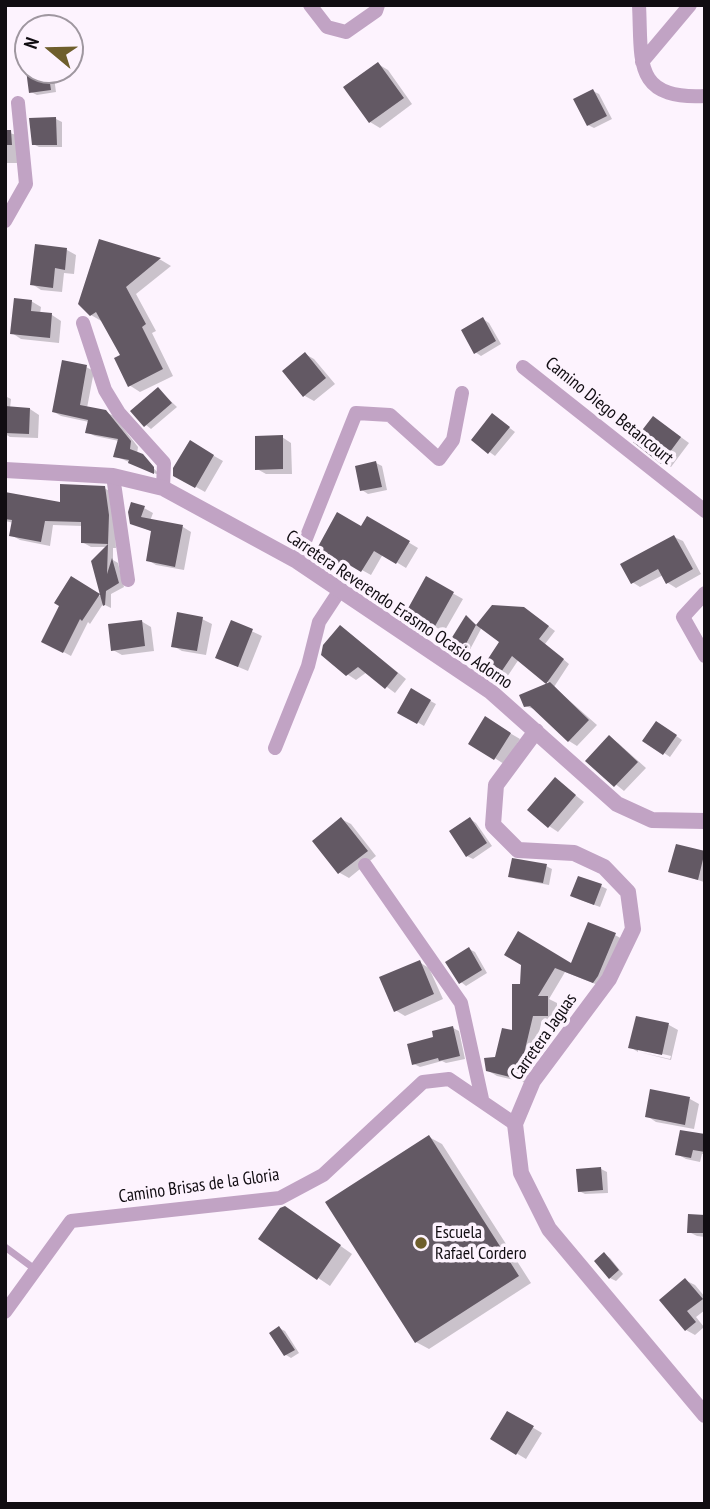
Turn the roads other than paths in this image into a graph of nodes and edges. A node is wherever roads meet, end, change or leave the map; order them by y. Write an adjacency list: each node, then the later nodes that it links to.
1 (310, 5): 2 (street)
2 (378, 5)
3 (639, 5): 5 (street)
4 (690, 5): 5 (street)
5 (642, 62): 6 (street)
6 (705, 96)
7 (18, 103): 8 (street)
8 (5, 221)
9 (83, 323): 14 (street)
10 (523, 367): 15 (street, Camino Diego Betancourt)
11 (462, 393): 16 (street)
12 (5, 470): 13 (street, Carretera Reverendo Erasmo Ocasio Adorno)
13 (113, 476): 14 (street, Carretera Reverendo Erasmo Ocasio Adorno); 17 (street)
14 (163, 488): 16 (street, Carretera Reverendo Erasmo Ocasio Adorno)
15 (705, 511)
16 (297, 561): 18 (street, Carretera Reverendo Erasmo Ocasio Adorno)
17 (128, 580)
18 (340, 590): 21 (street, Carretera Reverendo Erasmo Ocasio Adorno); 22 (street)
19 (705, 593): 20 (street)
20 (705, 656)
21 (536, 732): 23 (street, Carretera Reverendo Erasmo Ocasio Adorno); 26 (street, Carretera Jaguas)
22 (275, 748)
23 (705, 821)
24 (365, 865): 25 (street)
25 (482, 1099): 26 (street, Camino Brisas de la Gloria); 28 (street, Camino Brisas de la Gloria)
26 (515, 1124): 30 (street, Carretera Jaguas)
27 (5, 1247): 28 (lane)
28 (36, 1270): 29 (street, Camino Brisas de la Gloria)
29 (5, 1312)
30 (705, 1415)

